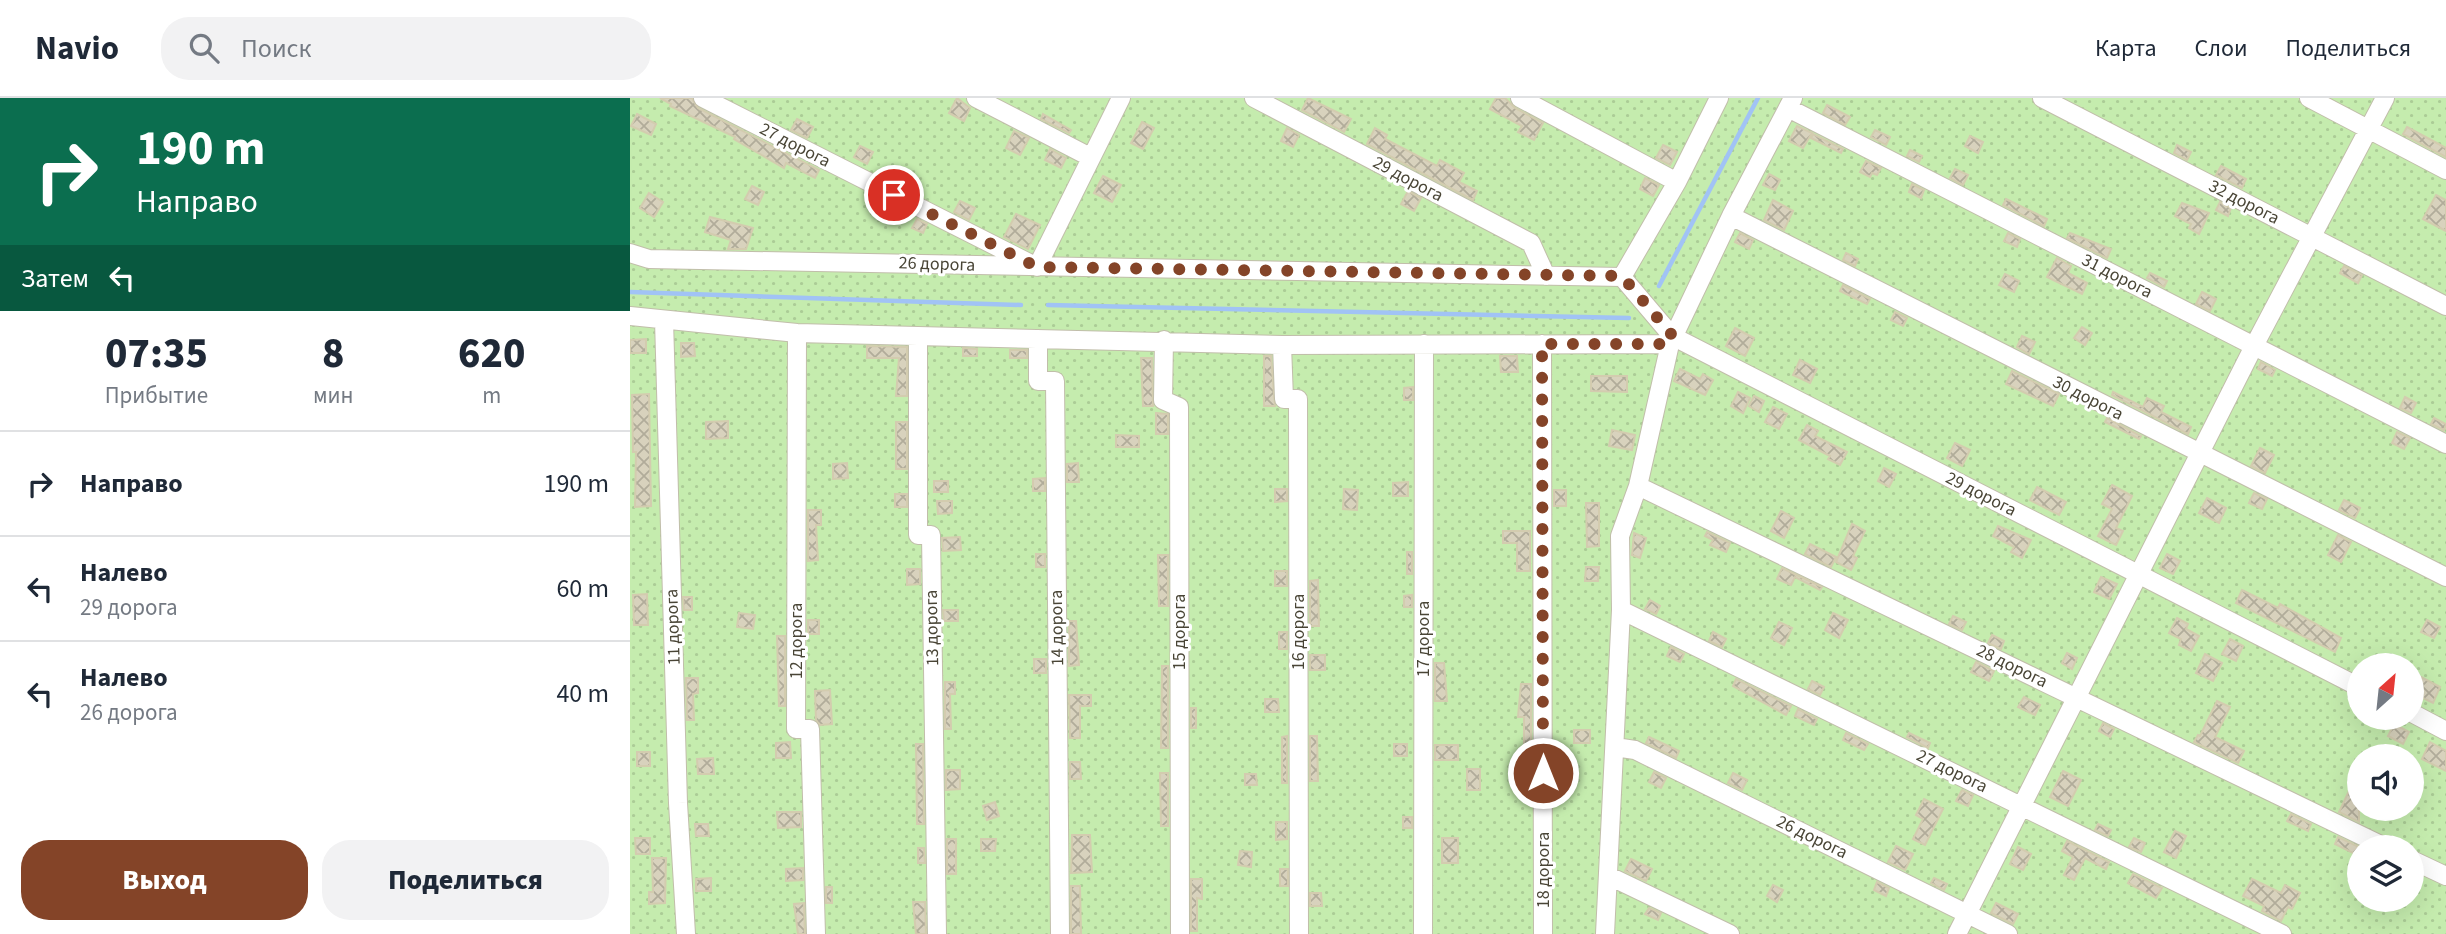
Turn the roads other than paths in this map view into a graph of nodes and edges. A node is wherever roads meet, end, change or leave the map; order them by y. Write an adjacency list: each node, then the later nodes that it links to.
1 (703, 98): 18 (street, 27 дорога)
2 (976, 98): 12 (street)
3 (1121, 98): 12 (street)
4 (1254, 98): 19 (street, 29 дорога)
5 (1520, 98): 14 (street)
6 (1719, 98): 14 (street)
7 (2042, 98): 16 (street, 32 дорога)
8 (2309, 98): 11 (street)
9 (2385, 98): 11 (street)
10 (1790, 103): 15 (street); 32 (street, 31 дорога)
11 (2369, 130): 13 (street); 16 (street)
12 (1090, 157): 18 (street)
13 (2446, 170)
14 (1677, 182): 20 (street)
15 (1731, 216): 28 (street); 34 (street, 30 дорога)
16 (2312, 237): 21 (street, 32 дорога); 32 (street)
17 (630, 253): 18 (street, 26 дорога)
18 (1037, 267): 19 (street, 26 дорога)
19 (1546, 276): 20 (street, 26 дорога)
20 (1622, 276): 28 (street, 29 дорога)
21 (2446, 306)
22 (630, 316): 23 (street)
23 (664, 320): 24 (street); 50 (street, 11 дорога)
24 (797, 333): 25 (street); 51 (street, 12 дорога)
25 (918, 336): 26 (street); 52 (street, 13 дорога)
26 (1038, 339): 27 (street); 53 (street, 14 дорога)
27 (1164, 340): 31 (street); 54 (street, 15 дорога)
28 (1671, 340): 30 (street); 35 (street); 36 (street, 29 дорога)
29 (1423, 344): 30 (street); 31 (street); 56 (street, 17 дорога)
30 (1542, 344): 57 (street, 18 дорога)
31 (1282, 345): 55 (street, 16 дорога)
32 (2254, 346): 33 (street, 31 дорога); 34 (street)
33 (2446, 444)
34 (2199, 454): 36 (street); 37 (street, 30 дорога)
35 (1639, 486): 38 (street); 40 (street, 28 дорога)
36 (2138, 576): 39 (street, 29 дорога); 40 (street)
37 (2446, 577)
38 (1621, 610): 43 (street); 44 (street, 27 дорога)
39 (2347, 681)
40 (2077, 697): 44 (street); 45 (street, 28 дорога)
41 (2424, 719): 42 (street)
42 (2446, 731)
43 (1615, 747): 47 (street); 49 (street, 26 дорога)
44 (2023, 805): 49 (street); 62 (street, 27 дорога)
45 (2360, 835)
46 (2424, 866): 48 (street)
47 (1609, 876): 58 (street); 59 (street)
48 (2446, 877)
49 (1967, 914): 60 (street); 61 (street, 26 дорога)
50 (686, 934)
51 (816, 934)
52 (937, 934)
53 (1060, 934)
54 (1180, 934)
55 (1299, 934)
56 (1423, 934)
57 (1543, 934)
58 (1605, 934)
59 (1730, 934)
60 (1957, 934)
61 (2008, 934)
62 (2282, 934)

